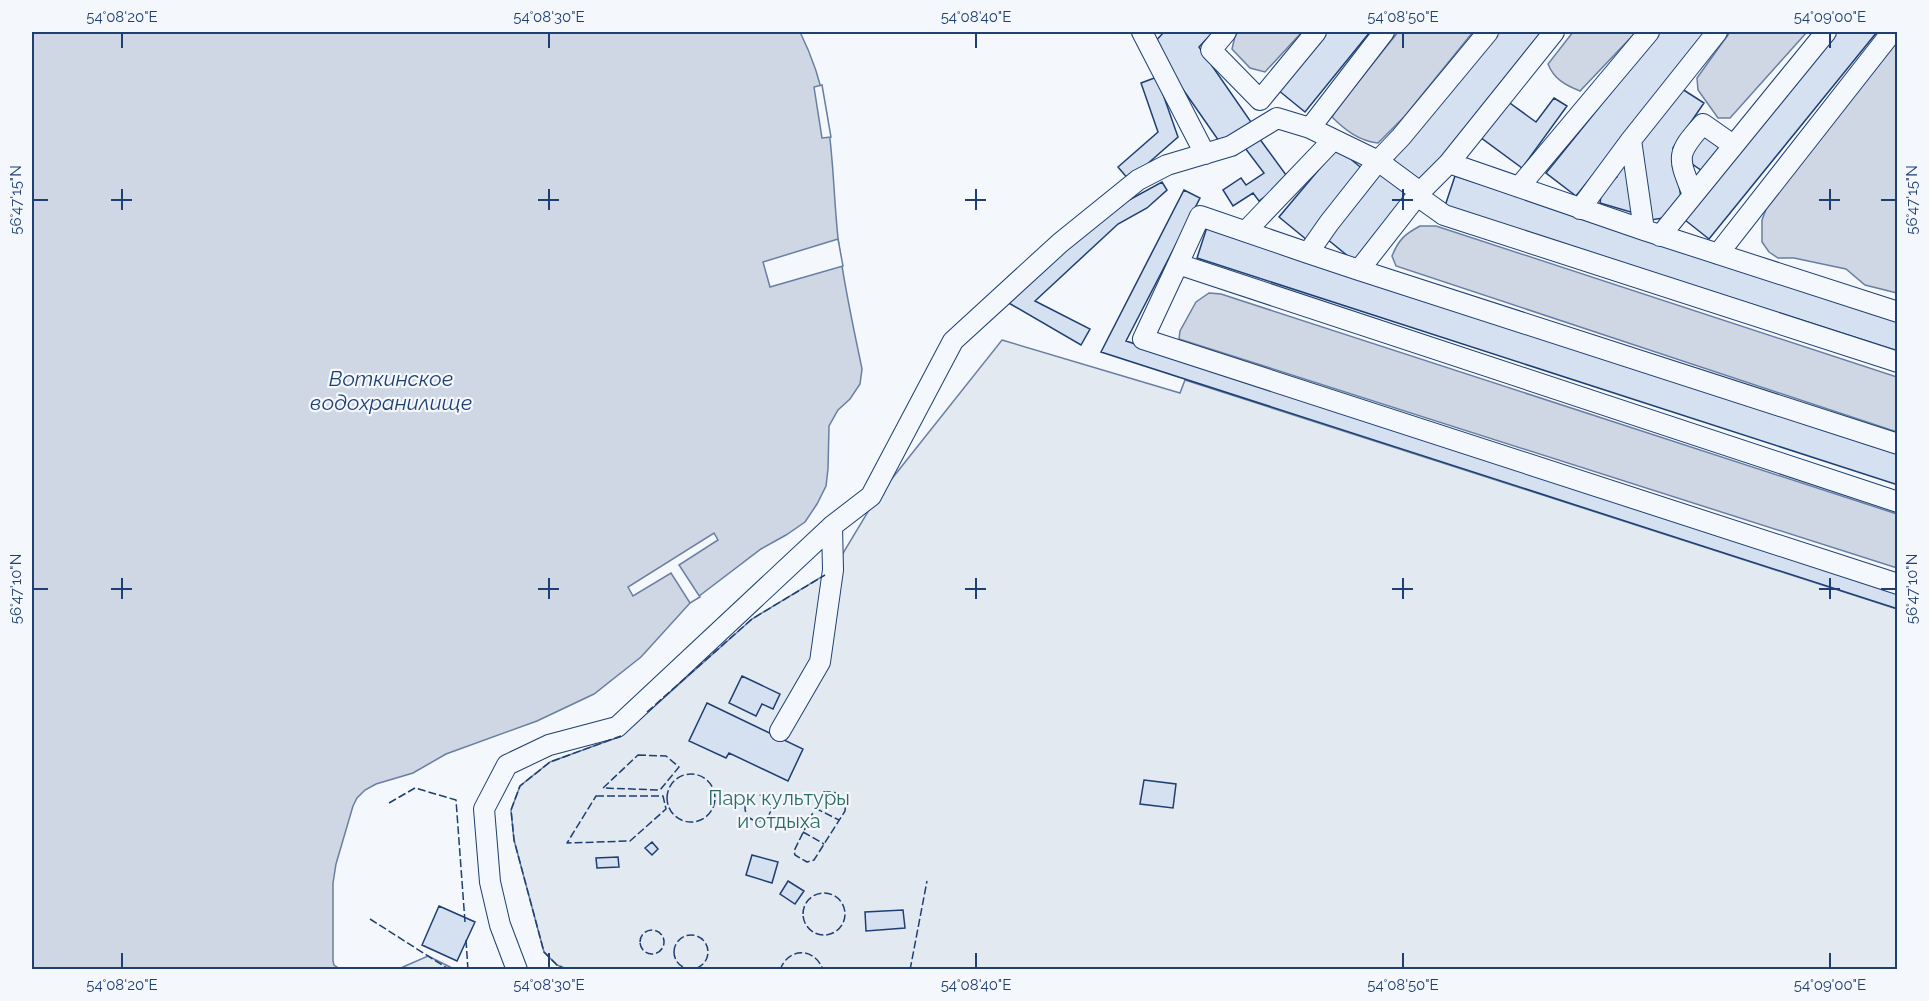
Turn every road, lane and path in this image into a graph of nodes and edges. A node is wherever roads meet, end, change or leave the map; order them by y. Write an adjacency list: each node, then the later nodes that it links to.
1 (1226, 32): 11 (lane)
2 (1316, 32): 11 (lane)
3 (1384, 32): 13 (lane)
4 (1488, 32): 18 (lane)
5 (1554, 32): 19 (lane)
6 (1649, 32): 20 (lane)
7 (1718, 32): 15 (lane)
8 (1826, 32): 16 (lane)
9 (1892, 32): 27 (lane)
10 (1144, 33): 17 (lane)
11 (1260, 100): 12 (lane)
12 (1277, 118): 13 (lane); 17 (lane)
13 (1310, 128): 14 (lane)
14 (1333, 140): 18 (lane); 24 (lane)
15 (1631, 140): 23 (lane); 25 (lane)
16 (1733, 145): 22 (lane); 22 (lane)
17 (1205, 154): 34 (lane)
18 (1378, 161): 21 (lane); 26 (lane)
19 (1449, 163): 20 (lane); 21 (lane)
20 (1519, 187): 23 (lane)
21 (1420, 192): 29 (lane); 31 (lane)
22 (1693, 195): 25 (lane)
23 (1580, 209): 25 (lane)
24 (1245, 231): 26 (lane); 28 (lane)
25 (1652, 233): 27 (lane)
26 (1308, 253): 29 (lane)
27 (1718, 254): 30 (lane)
28 (1178, 264): 33 (lane); 35 (lane)
29 (1359, 270): 32 (lane)
30 (1898, 312)
31 (1898, 362)
32 (1898, 444)
33 (1898, 502)
34 (832, 526): 36 (lane); 37 (lane)
35 (1898, 584)
36 (780, 731)
37 (517, 969)

